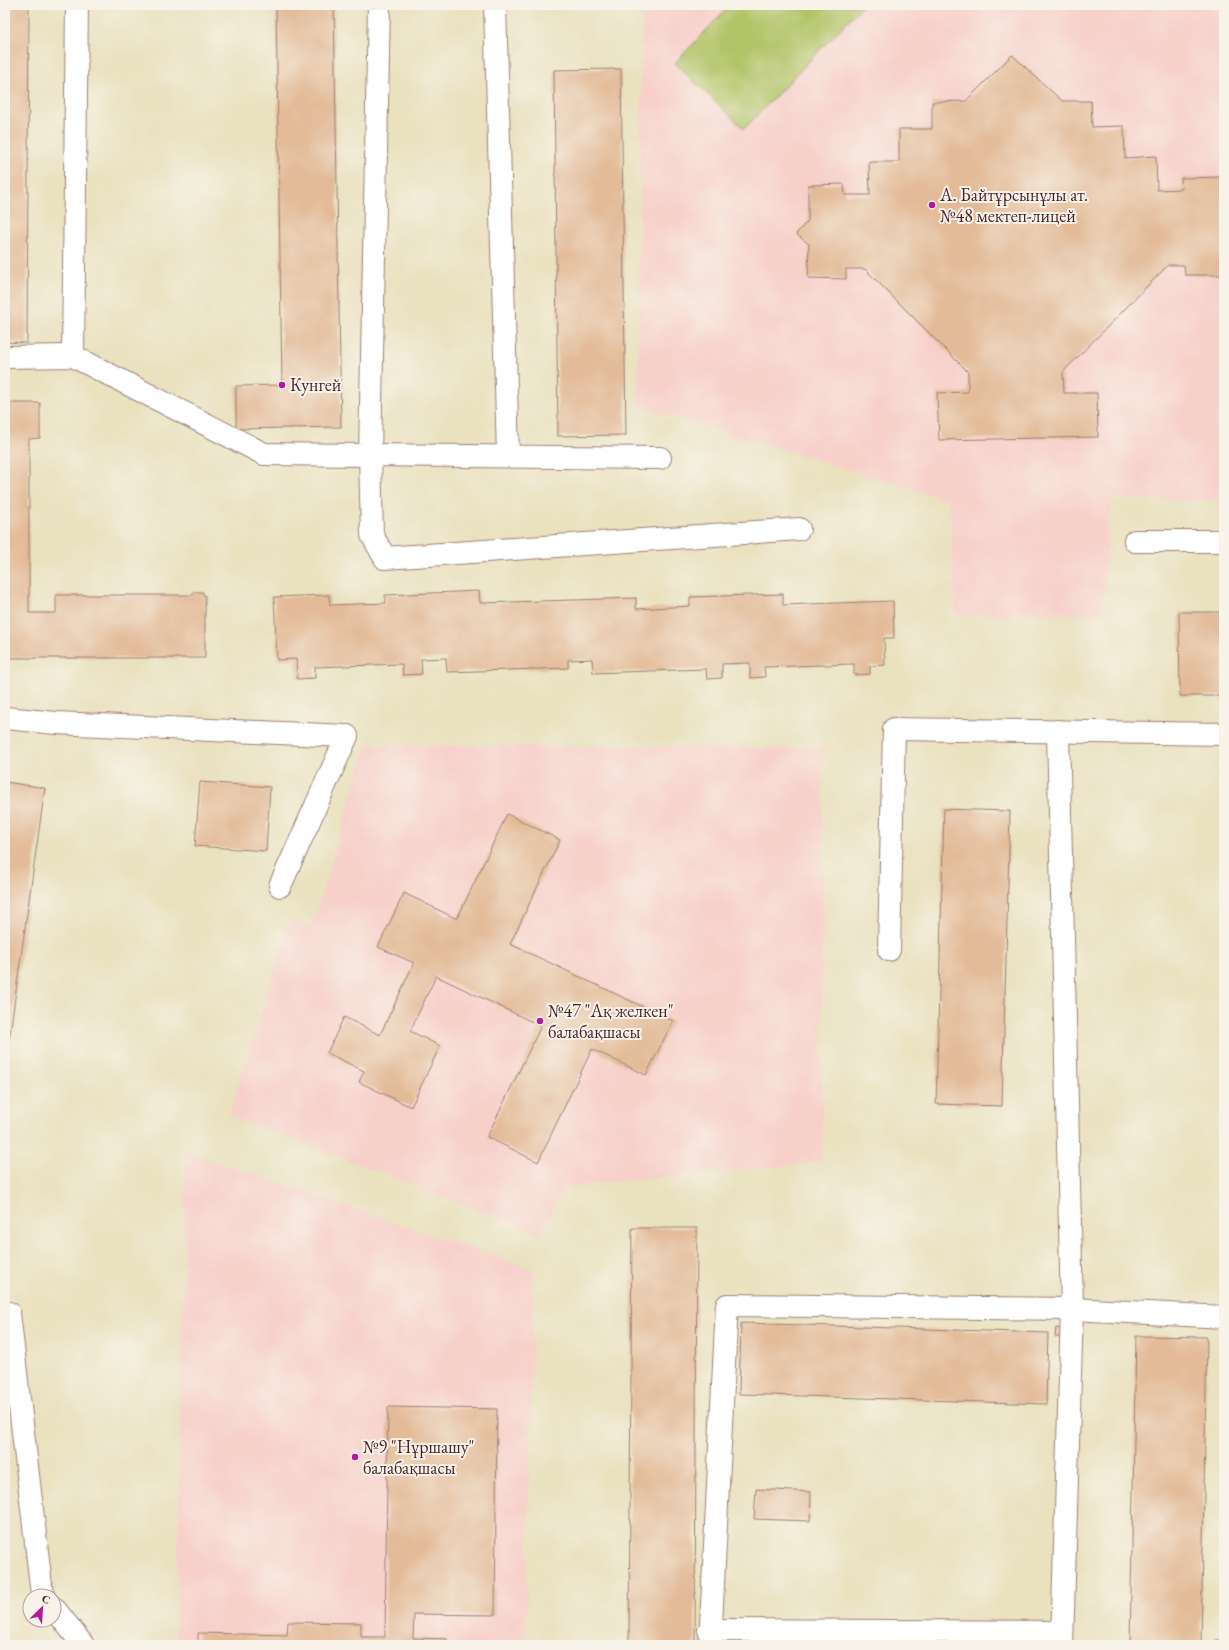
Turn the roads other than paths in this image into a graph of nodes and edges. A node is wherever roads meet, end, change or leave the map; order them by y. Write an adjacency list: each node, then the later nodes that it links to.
1 (77, 5): 4 (lane)
2 (379, 5): 6 (lane)
3 (495, 5): 7 (lane)
4 (73, 356): 5 (lane); 6 (lane)
5 (5, 357)
6 (370, 455): 7 (lane); 9 (lane)
7 (508, 456): 8 (lane)
8 (660, 458)
9 (799, 529)
10 (1135, 541): 11 (lane)
11 (1224, 541)
12 (5, 718): 15 (lane)
13 (1058, 732): 14 (lane); 16 (lane); 17 (lane)
14 (1224, 734)
15 (280, 886)
16 (890, 950)
17 (1072, 1309): 19 (lane); 22 (lane); 23 (lane)
18 (9, 1313): 20 (lane)
19 (1224, 1317)
20 (41, 1588)
21 (62, 1618): 24 (lane)
22 (710, 1638): 23 (lane)
23 (1062, 1639)
24 (83, 1645)

